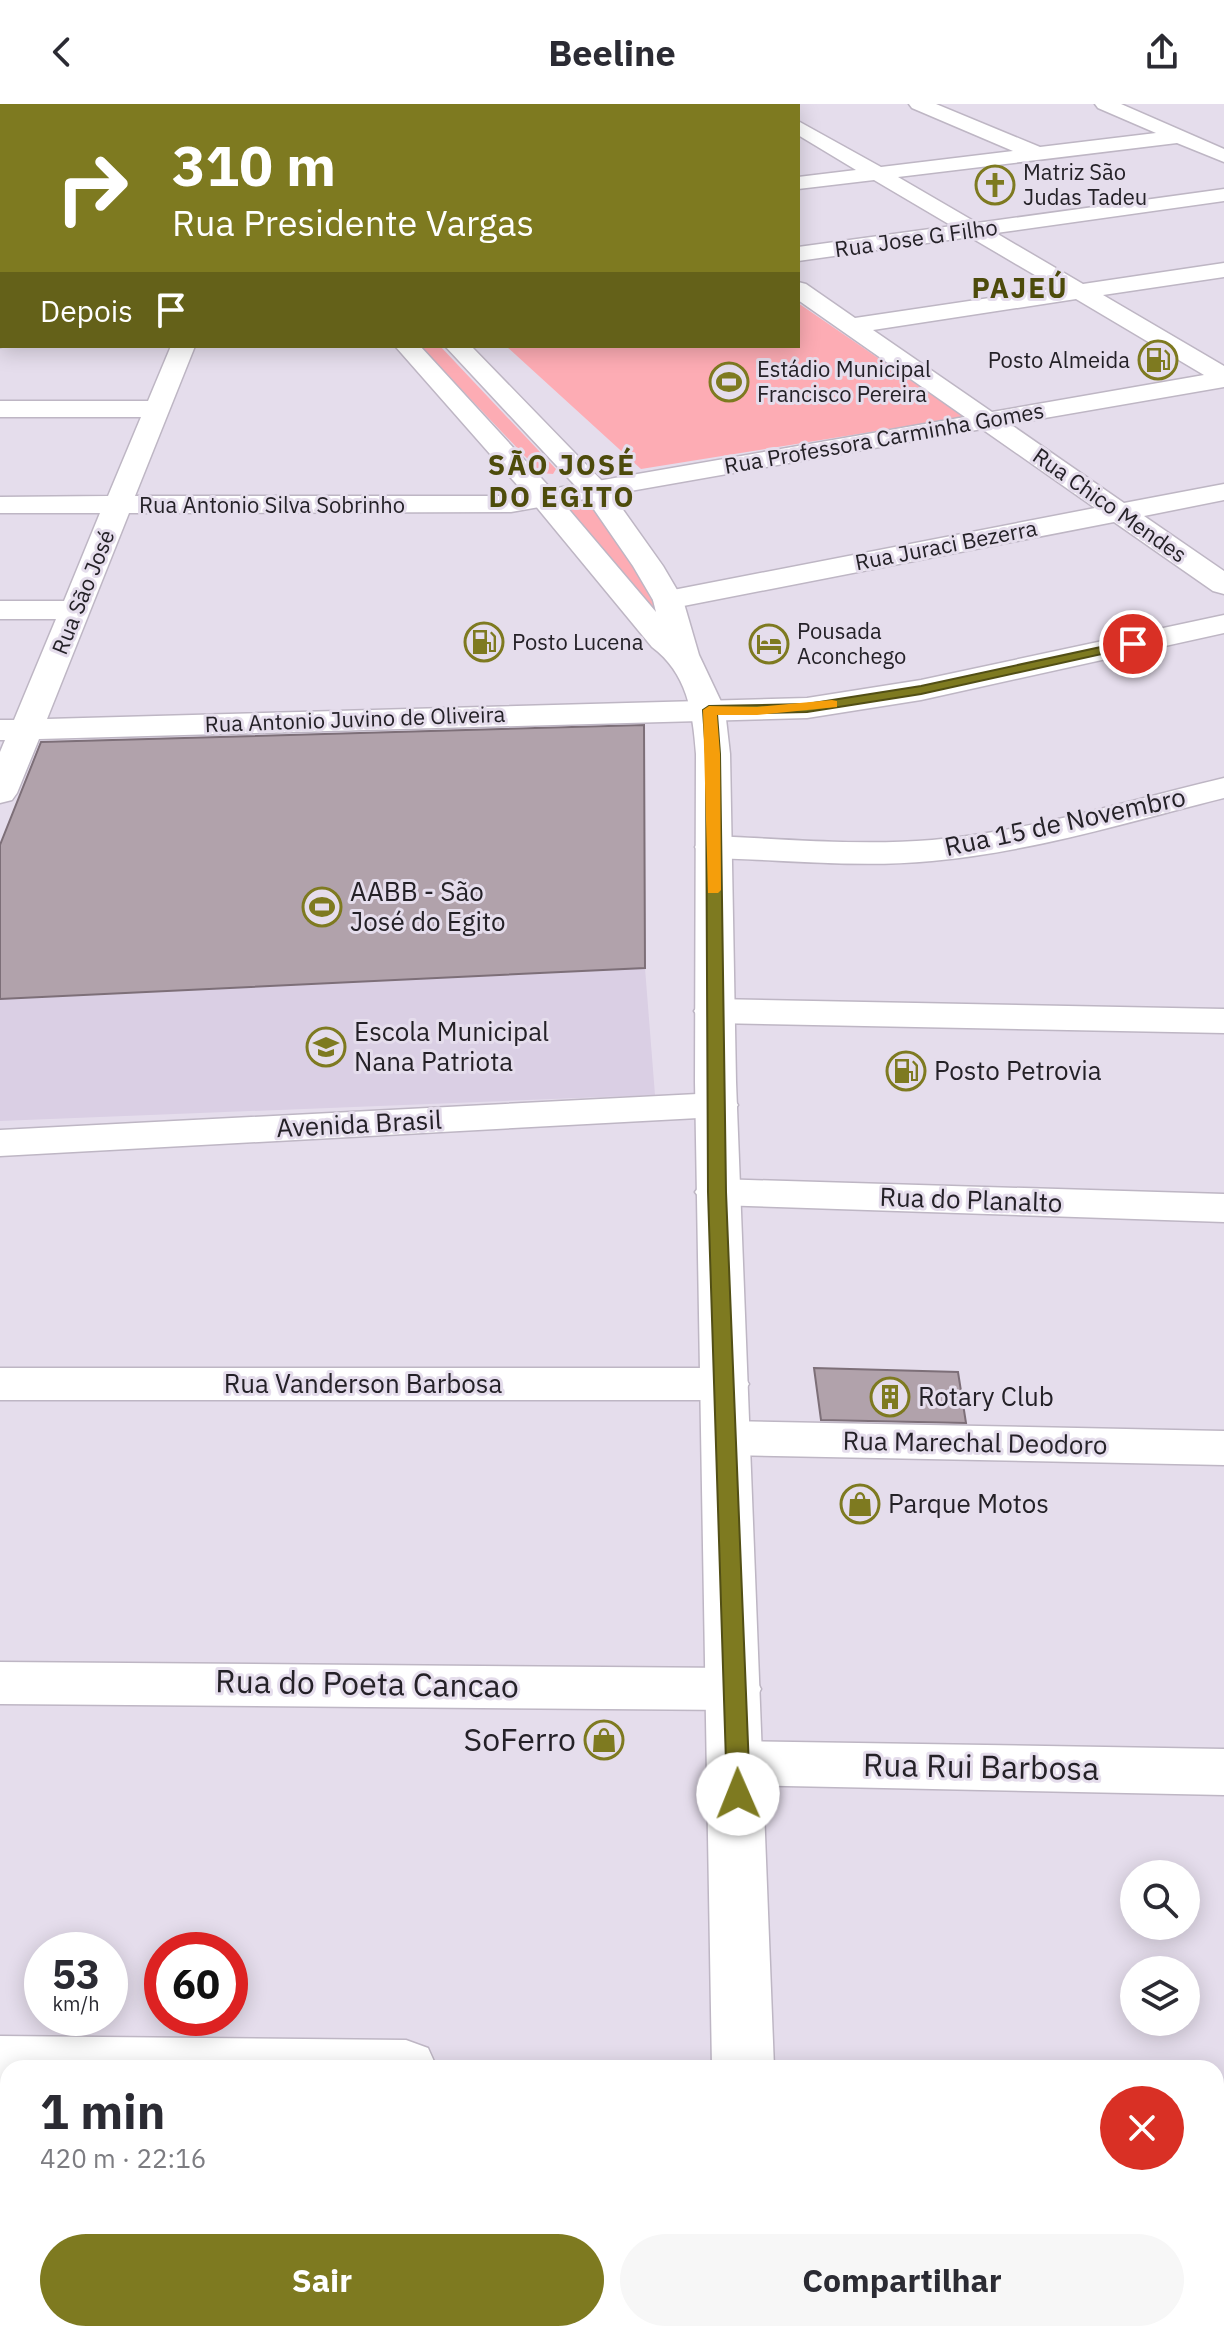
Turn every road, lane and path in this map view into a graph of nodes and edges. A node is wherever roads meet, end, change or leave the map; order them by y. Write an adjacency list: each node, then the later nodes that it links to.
1 (906, 104): 9 (street)
2 (919, 104): 7 (street)
3 (1105, 104): 5 (street)
4 (802, 123): 10 (street)
5 (1187, 138): 6 (street); 7 (street); 8 (street)
6 (1224, 143)
7 (1036, 153): 9 (street)
8 (1224, 156)
9 (993, 158): 10 (street)
10 (888, 172): 11 (street); 13 (street); 14 (street)
11 (800, 183)
12 (1224, 195): 13 (street, Rua Jose G Filho)
13 (1001, 226): 14 (street, Rua Jose G Filho); 21 (street)
14 (975, 230): 15 (street, Rua Jose G Filho); 20 (street)
15 (800, 254)
16 (1224, 270): 17 (street)
17 (1182, 276): 18 (street); 21 (street)
18 (1215, 288): 22 (street)
19 (800, 290): 23 (street, Rua Chico Mendes)
20 (1079, 292): 21 (street); 23 (street)
21 (1105, 296): 22 (street); 24 (street); 29 (street)
22 (1130, 301): 28 (street)
23 (850, 326): 24 (street, Rua Chico Mendes)
24 (873, 342): 32 (street, Rua Chico Mendes)
25 (182, 348): 31 (street, Rua São José)
26 (409, 348): 35 (street)
27 (459, 348): 33 (street)
28 (1224, 354)
29 (1224, 378): 32 (street, Rua Professora Carminha Gomes)
30 (0, 409): 31 (street)
31 (156, 409): 37 (street, Rua São José)
32 (987, 421): 33 (street, Rua Professora Carminha Gomes); 38 (street, Rua Chico Mendes)
33 (594, 489): 35 (street, Rua Professora Carminha Gomes); 40 (street)
34 (1224, 492): 38 (street, Rua Juraci Bezerra)
35 (544, 498): 37 (street, Rua Antonio Silva Sobrinho); 44 (street)
36 (0, 505): 37 (street, Rua Antonio Silva Sobrinho)
37 (118, 506): 42 (street, Rua São José)
38 (1118, 511): 39 (street, Rua Chico Mendes); 40 (street, Rua Juraci Bezerra)
39 (1224, 585)
40 (668, 600): 44 (street)
41 (0, 610): 42 (street)
42 (77, 610): 46 (street, Rua São José)
43 (1224, 624): 45 (street, Rua Antonio Juvino de Oliveira)
44 (683, 655): 45 (street)
45 (709, 710): 46 (street, Rua Antonio Juvino de Oliveira); 49 (street)
46 (12, 730): 48 (street, Rua São José)
47 (1224, 788): 49 (street, Rua 15 de Novembro)
48 (0, 793)
49 (713, 847): 50 (street)
50 (714, 1011): 51 (street); 52 (street)
51 (1224, 1021)
52 (717, 1105): 53 (street, Avenida Brasil); 54 (street)
53 (0, 1143)
54 (717, 1192): 55 (street, Rua do Planalto); 57 (street)
55 (1224, 1208)
56 (0, 1384): 57 (street, Rua Vanderson Barbosa)
57 (725, 1384): 58 (street)
58 (726, 1438): 59 (street, Rua Marechal Deodoro); 61 (street)
59 (1224, 1448)
60 (0, 1683): 61 (street, Rua do Poeta Cancao)
61 (734, 1689): 62 (street)
62 (738, 1763): 63 (street, Rua Rui Barbosa); 64 (street)
63 (1224, 1772)
64 (743, 2060)

